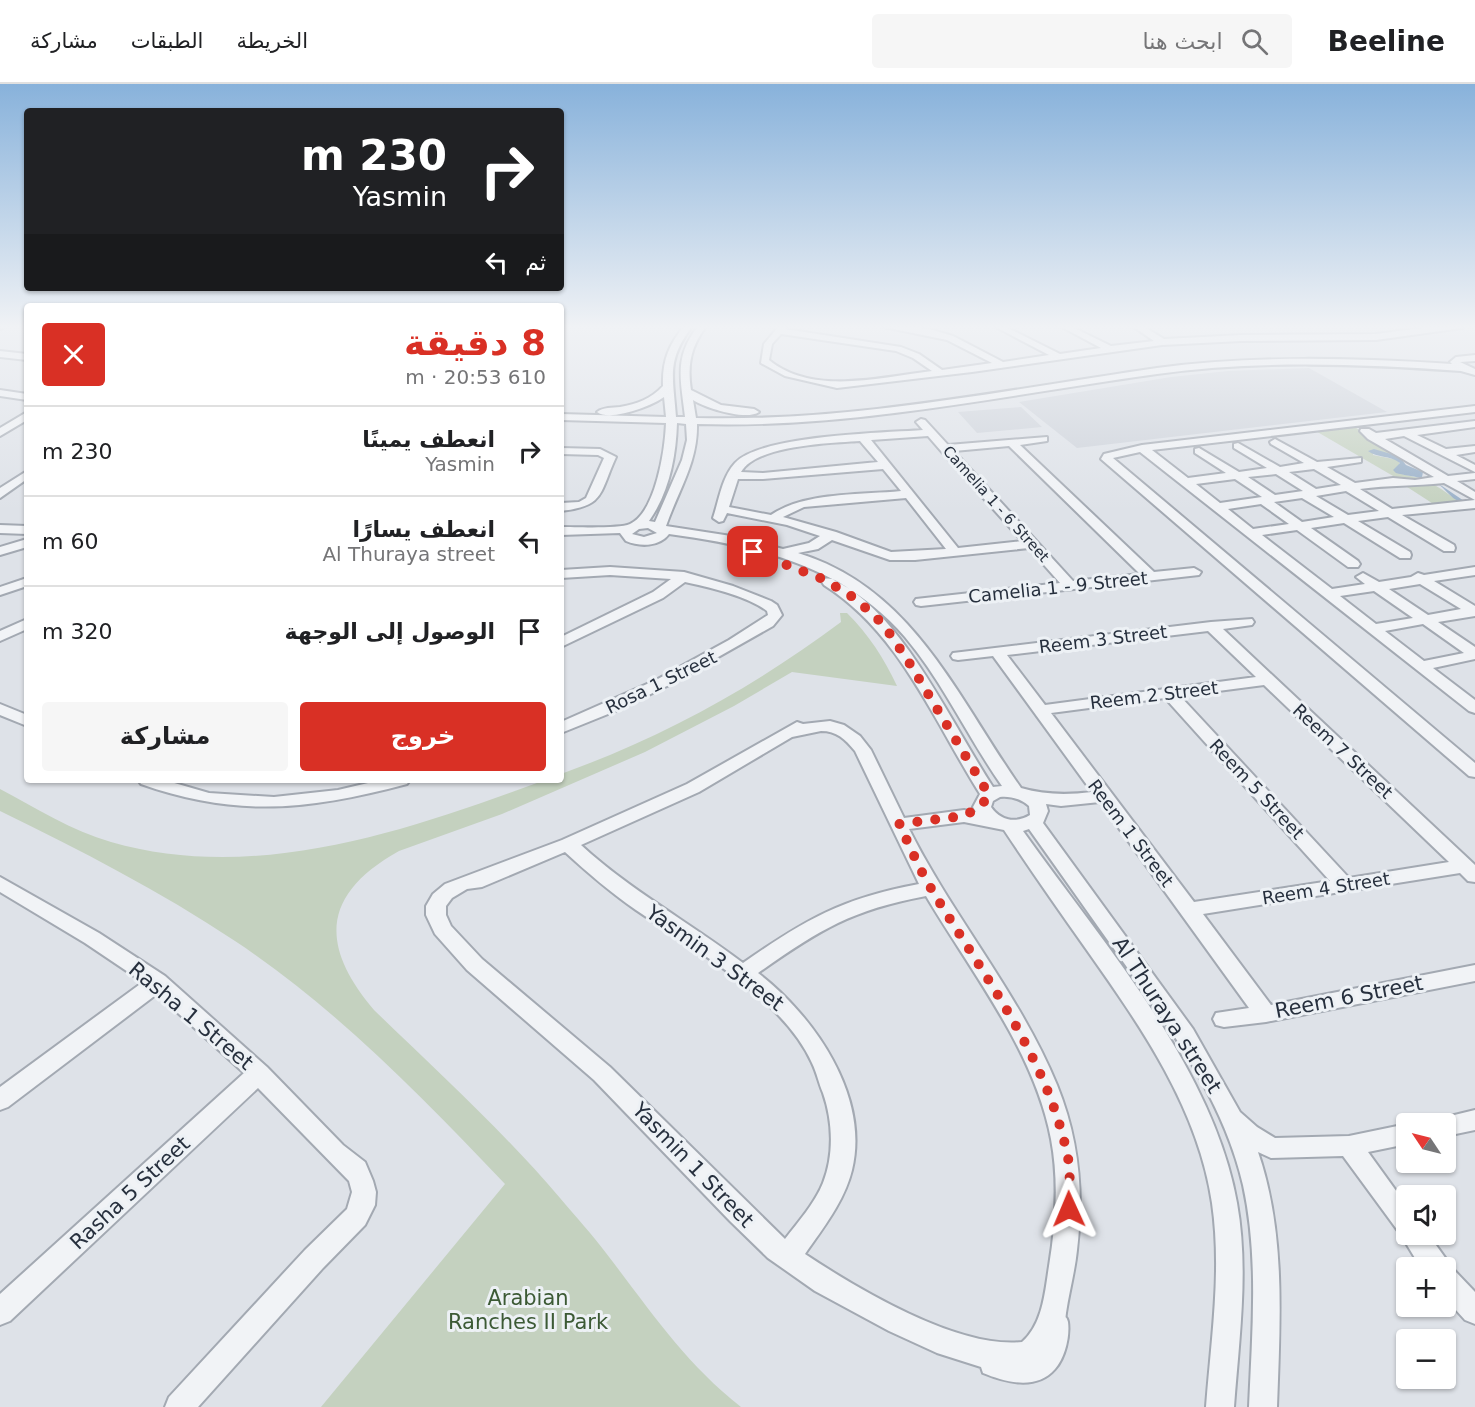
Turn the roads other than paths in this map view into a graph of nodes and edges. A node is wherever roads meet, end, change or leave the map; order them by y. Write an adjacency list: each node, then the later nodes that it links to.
1 (665, 387): 10 (street)
2 (668, 387): 14 (street)
3 (686, 387): 6 (street)
4 (1027, 387): 11 (street)
5 (1058, 387): 17 (street)
6 (686, 391): 11 (street); 14 (street)
7 (0, 394): 8 (street)
8 (24, 396)
9 (564, 412): 10 (street)
10 (598, 412): 14 (street)
11 (788, 413): 14 (street)
12 (24, 417): 22 (street)
13 (564, 417): 14 (street)
14 (681, 417): 17 (street); 24 (street); 33 (street)
15 (564, 418): 24 (street)
16 (1473, 418): 20 (street); 31 (street)
17 (745, 422): 33 (street)
18 (921, 422): 23 (street, Camelia 1 - 6 Street)
19 (1431, 423): 20 (street)
20 (1443, 428): 21 (street); 30 (street)
21 (1400, 430): 36 (street); 37 (street)
22 (0, 433)
23 (931, 433): 25 (street); 32 (street, Camelia 1 - 6 Street)
24 (671, 439): 52 (street)
25 (865, 439): 39 (street); 43 (street)
26 (1043, 439): 27 (street)
27 (1011, 442): 32 (street); 89 (street)
28 (1275, 442): 40 (street)
29 (1238, 446): 42 (street)
30 (1475, 446): 36 (street)
31 (1143, 448): 48 (street); 118 (street)
32 (945, 449): 73 (street, Camelia 1 - 6 Street)
33 (690, 450): 54 (street)
34 (564, 451): 58 (street)
35 (1199, 451): 44 (street)
36 (1444, 452): 37 (street); 41 (street)
37 (1404, 457): 47 (street)
38 (1357, 460): 40 (street)
39 (885, 465): 43 (street); 55 (street)
40 (1314, 465): 42 (street); 49 (street)
41 (1475, 469)
42 (1276, 470): 44 (street); 53 (street)
43 (735, 474): 61 (street)
44 (1237, 475): 48 (street); 56 (street)
45 (24, 476): 51 (street)
46 (1475, 476): 47 (street)
47 (1445, 480): 49 (street); 57 (street)
48 (1186, 482): 59 (street)
49 (1351, 487): 53 (street); 60 (street)
50 (24, 489): 51 (street)
51 (4, 491)
52 (657, 494): 54 (street); 66 (street)
53 (1310, 494): 56 (street); 62 (street)
54 (672, 495): 68 (street)
55 (909, 495): 61 (street); 78 (street)
56 (1269, 500): 59 (street); 63 (street)
57 (1474, 502): 60 (street)
58 (564, 507)
59 (1217, 507): 69 (street)
60 (1390, 513): 62 (street); 75 (street)
61 (774, 518): 70 (street)
62 (1346, 519): 63 (street); 79 (street)
63 (1300, 524): 69 (street); 81 (street)
64 (0, 529): 65 (street)
65 (24, 530)
66 (631, 530): 67 (street); 68 (street); 71 (street)
67 (564, 531)
68 (660, 531): 77 (street); 123 (street)
69 (1251, 533): 97 (street)
70 (832, 535): 74 (street); 78 (street)
71 (564, 539)
72 (24, 544): 76 (street)
73 (1032, 544): 78 (street); 94 (street, Camelia 1 - 6 Street)
74 (813, 546): 77 (street); 80 (street)
75 (1449, 548)
76 (0, 550)
77 (784, 552): 80 (street)
78 (955, 552)
79 (1406, 555)
80 (806, 560): 121 (street)
81 (1353, 564)
82 (1454, 564): 85 (street)
83 (1407, 571): 91 (street)
84 (1194, 572): 89 (street, Camelia 1 - 9 Street)
85 (1473, 573): 91 (street)
86 (24, 574): 92 (street)
87 (564, 574): 88 (street, Rosa 1 Street)
88 (684, 576): 106 (street); 117 (street, Rosa 1 Street)
89 (1152, 577): 94 (street, Camelia 1 - 9 Street)
90 (1363, 577): 95 (street)
91 (1421, 579): 95 (street); 99 (street)
92 (0, 582)
93 (24, 583): 96 (street)
94 (1070, 586): 98 (street, Camelia 1 - 9 Street)
95 (1377, 587): 97 (street); 100 (street)
96 (0, 591)
97 (1328, 594): 104 (street)
98 (921, 602)
99 (1474, 611): 100 (street)
100 (1425, 620): 104 (street); 109 (street)
101 (1247, 622): 103 (street, Reem 3 Street)
102 (24, 625): 105 (street)
103 (1210, 626): 107 (street, Reem 3 Street); 111 (street, Reem 7 Street)
104 (1373, 629): 110 (street)
105 (0, 637)
106 (564, 642)
107 (997, 651): 108 (street, Reem 3 Street); 115 (street, Reem 1 Street)
108 (958, 656)
109 (1474, 656): 110 (street)
110 (1420, 666): 113 (street)
111 (1268, 680): 112 (street, Reem 2 Street); 130 (street, Reem 7 Street)
112 (1169, 693): 115 (street, Reem 2 Street); 132 (street, Reem 5 Street)
113 (1474, 707)
114 (0, 709): 116 (street)
115 (1040, 710): 122 (street, Reem 1 Street)
116 (24, 720)
117 (564, 727)
118 (1475, 772)
119 (155, 783): 120 (street)
120 (388, 783)
121 (1020, 794): 123 (street); 124 (street); 126 (street, Al Thuraya street)
122 (1104, 796): 124 (street); 134 (street, Reem 1 Street)
123 (986, 799): 125 (street); 127 (street, Al Thuraya street)
124 (1061, 801): 126 (street)
125 (964, 816): 127 (street); 128 (street)
126 (1036, 817): 127 (street); 142 (street, Al Thuraya street)
127 (1001, 823): 155 (street, Al Thuraya street)
128 (899, 824): 129 (street, Yasmin 1 Street); 133 (street, Yasmin 1 Street)
129 (568, 844): 136 (street, Yasmin 3 Street); 150 (street, Yasmin 1 Street)
130 (1469, 871): 132 (street, Reem 4 Street)
131 (0, 883): 137 (street, Rasha 1 Street)
132 (1345, 885): 134 (street, Reem 4 Street)
133 (931, 888): 136 (street); 150 (street, Yasmin 1 Street)
134 (1188, 910): 138 (street, Reem 1 Street)
135 (1475, 973): 138 (street, Reem 6 Street)
136 (742, 974): 150 (street, Yasmin 3 Street)
137 (158, 982): 140 (street, Rasha 1 Street); 141 (street)
138 (1266, 1014): 139 (street, Reem 6 Street)
139 (1224, 1019)
140 (259, 1073): 153 (street, Rasha 5 Street); 154 (street, Rasha 1 Street)
141 (0, 1100)
142 (1231, 1117): 147 (street); 148 (street, Al Thuraya street)
143 (1475, 1120): 144 (street)
144 (1456, 1124)
145 (1396, 1136): 146 (street)
146 (1348, 1146): 147 (street); 149 (street)
147 (1271, 1148): 148 (street)
148 (1253, 1178): 156 (street, Al Thuraya street)
149 (1396, 1212)
150 (787, 1257)
151 (1456, 1291): 152 (street)
152 (1475, 1311)
153 (0, 1312)
154 (182, 1404)
155 (1220, 1407)
156 (1263, 1407)

